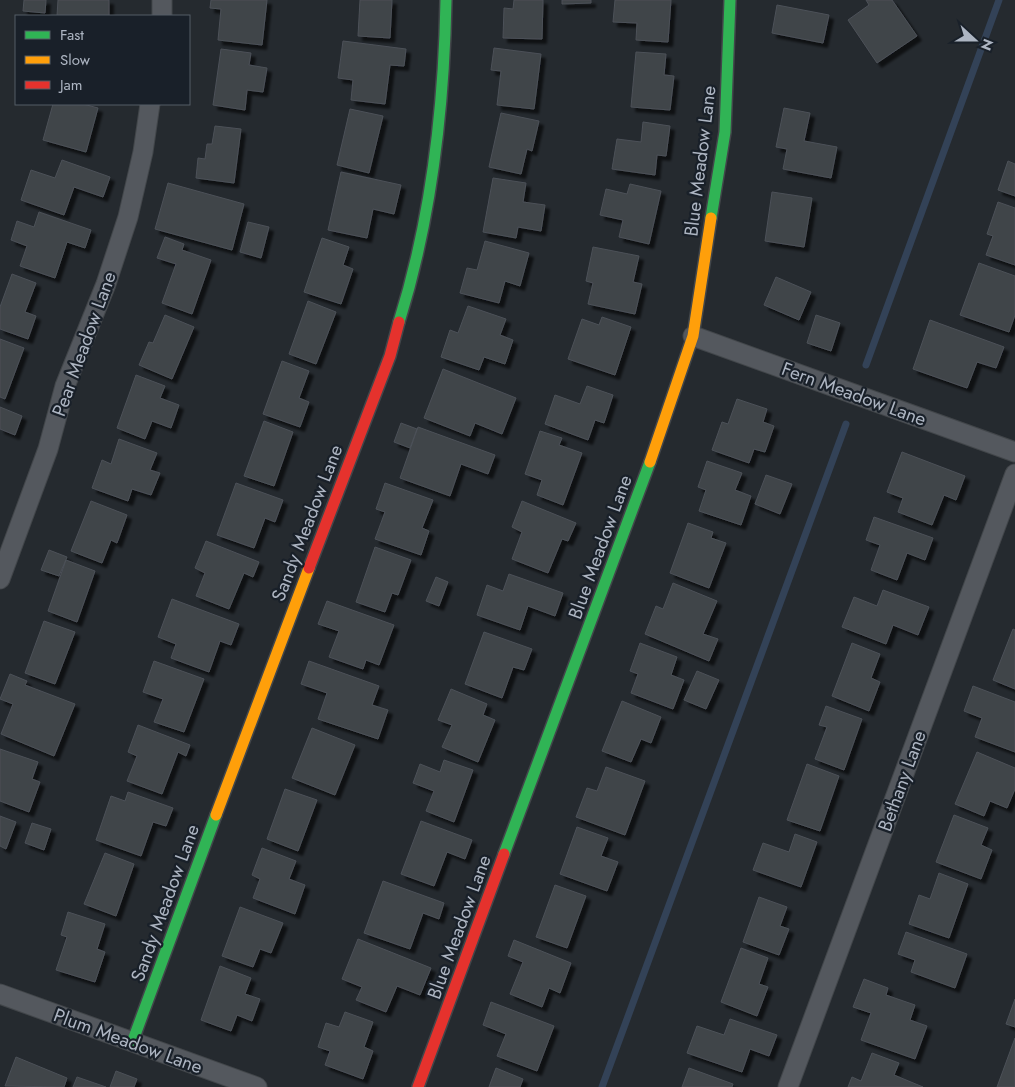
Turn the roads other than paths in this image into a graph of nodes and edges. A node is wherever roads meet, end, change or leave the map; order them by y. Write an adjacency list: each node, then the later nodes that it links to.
1 (162, 0): 4 (street)
2 (446, 0): 11 (street, Sandy Meadow Lane)
3 (730, 0): 6 (street, Blue Meadow Lane)
4 (162, 15)
5 (150, 105): 9 (street, Pear Meadow Lane)
6 (693, 336): 7 (street, Fern Meadow Lane); 13 (street, Blue Meadow Lane)
7 (1015, 452)
8 (1015, 474): 14 (street, Bethany Lane)
9 (0, 579)
10 (0, 994): 11 (street, Plum Meadow Lane)
11 (132, 1043): 12 (street, Plum Meadow Lane)
12 (257, 1087)
13 (418, 1087)
14 (788, 1087)

